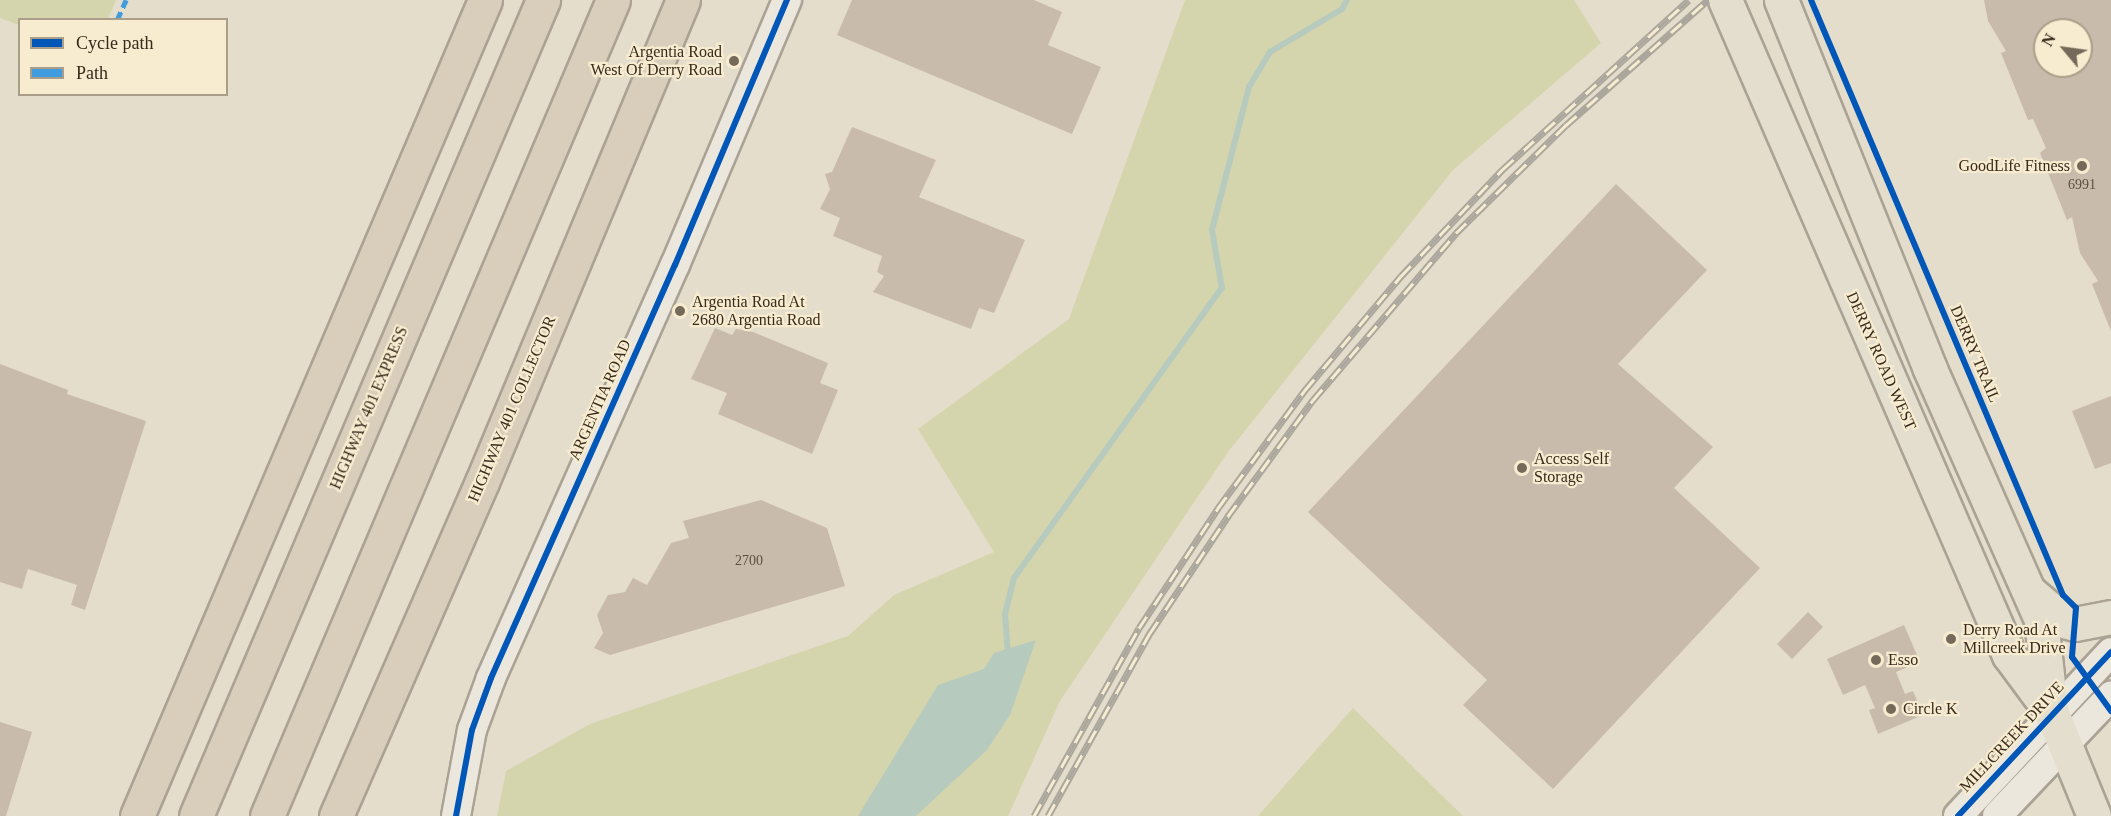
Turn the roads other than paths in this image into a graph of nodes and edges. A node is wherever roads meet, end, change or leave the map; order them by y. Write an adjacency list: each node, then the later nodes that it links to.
1 (485, 0): 14 (highway)
2 (543, 0): 15 (highway, HIGHWAY 401 EXPRESS)
3 (613, 0): 16 (highway)
4 (683, 0): 17 (highway, HIGHWAY 401 COLLECTOR)
5 (787, 0): 18 (street, ARGENTIA ROAD)
6 (1725, 0): 12 (main road, DERRY ROAD WEST)
7 (1781, 0): 8 (main road, DERRY ROAD WEST)
8 (2030, 592): 9 (main road); 12 (main road, DERRY ROAD WEST)
9 (2111, 617)
10 (2111, 652): 12 (street, MILLCREEK DRIVE)
11 (2111, 696): 13 (street)
12 (2052, 713): 13 (main road, DERRY ROAD WEST); 19 (street, MILLCREEK DRIVE)
13 (2066, 745): 20 (street); 21 (main road, DERRY ROAD WEST)
14 (137, 816)
15 (196, 816)
16 (267, 816)
17 (336, 816)
18 (456, 816)
19 (1958, 816)
20 (1997, 816)
21 (2094, 816)

